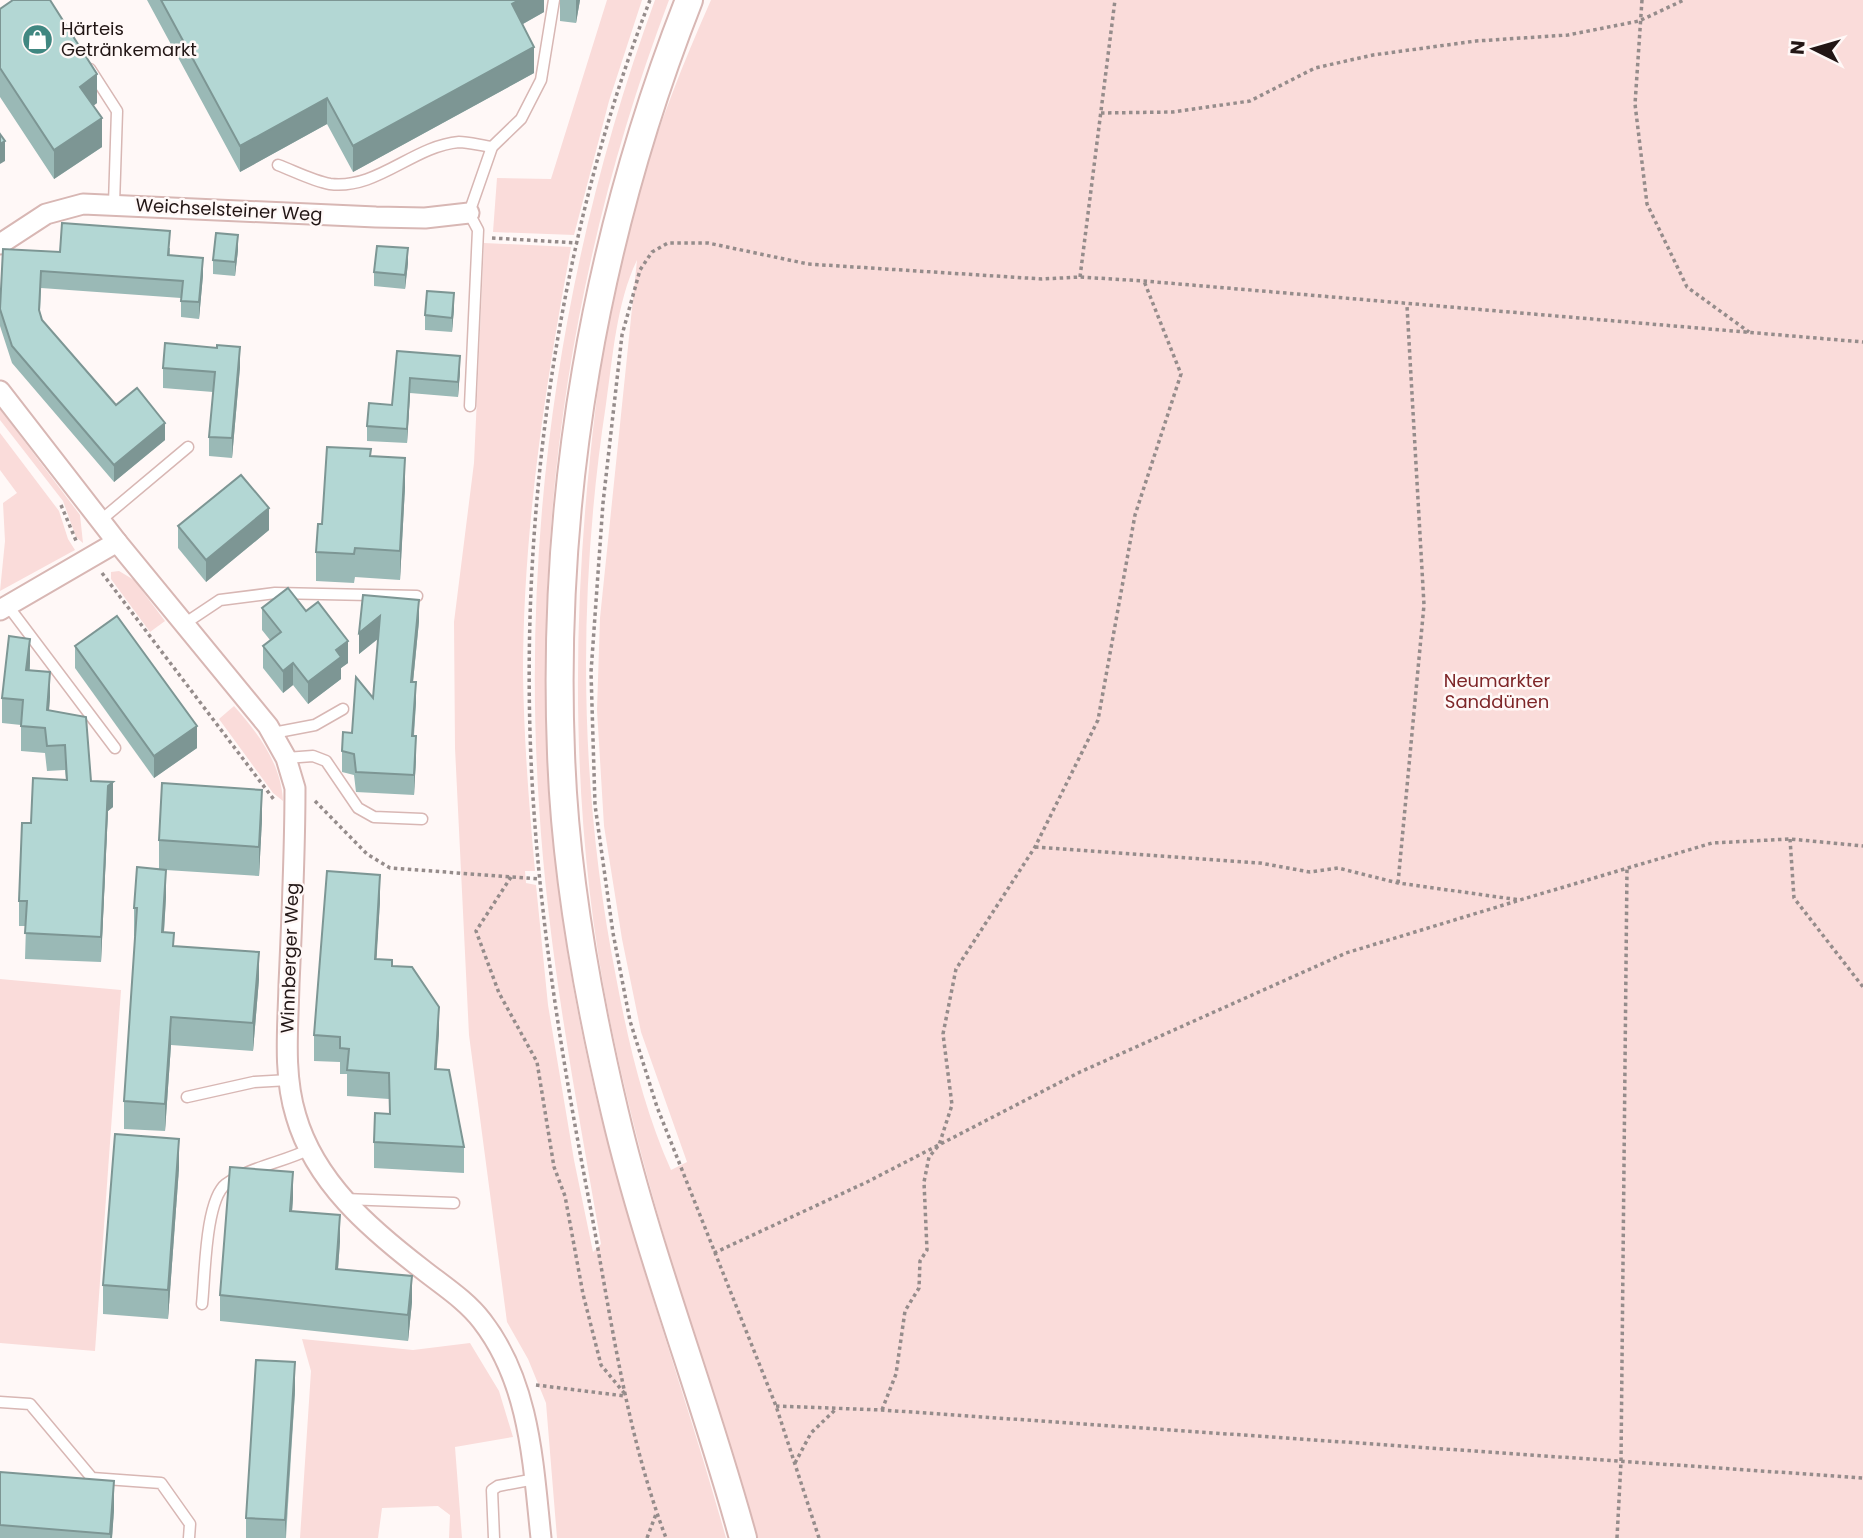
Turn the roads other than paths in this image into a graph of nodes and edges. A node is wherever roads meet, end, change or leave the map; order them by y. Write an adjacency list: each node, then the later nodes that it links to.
1 (554, 0): 4 (lane)
2 (689, 0): 33 (main road)
3 (82, 56): 6 (lane)
4 (492, 147): 5 (lane); 7 (lane)
5 (278, 165)
6 (114, 204): 7 (street, Weichselsteiner Weg); 8 (street, Weichselsteiner Weg)
7 (469, 213): 10 (lane)
8 (0, 243)
9 (0, 391): 12 (street, Winnberger Weg)
10 (470, 406)
11 (188, 447): 12 (lane)
12 (101, 520): 13 (street, Winnberger Weg)
13 (117, 542): 15 (street); 16 (street, Winnberger Weg)
14 (417, 596): 16 (lane)
15 (4, 608): 19 (lane)
16 (184, 625): 18 (street, Winnberger Weg)
17 (343, 709): 18 (lane)
18 (273, 733): 20 (street, Winnberger Weg)
19 (115, 748)
20 (286, 758): 21 (lane); 22 (street, Winnberger Weg)
21 (422, 819)
22 (289, 1080): 23 (lane); 24 (street, Winnberger Weg)
23 (187, 1097)
24 (311, 1149): 25 (street, Winnberger Weg); 27 (lane)
25 (344, 1199): 26 (lane); 29 (street, Winnberger Weg)
26 (454, 1203)
27 (202, 1304)
28 (0, 1402): 30 (lane)
29 (535, 1479): 31 (lane); 32 (street, Winnberger Weg)
30 (189, 1538)
31 (494, 1538)
32 (541, 1538)
33 (743, 1538)

